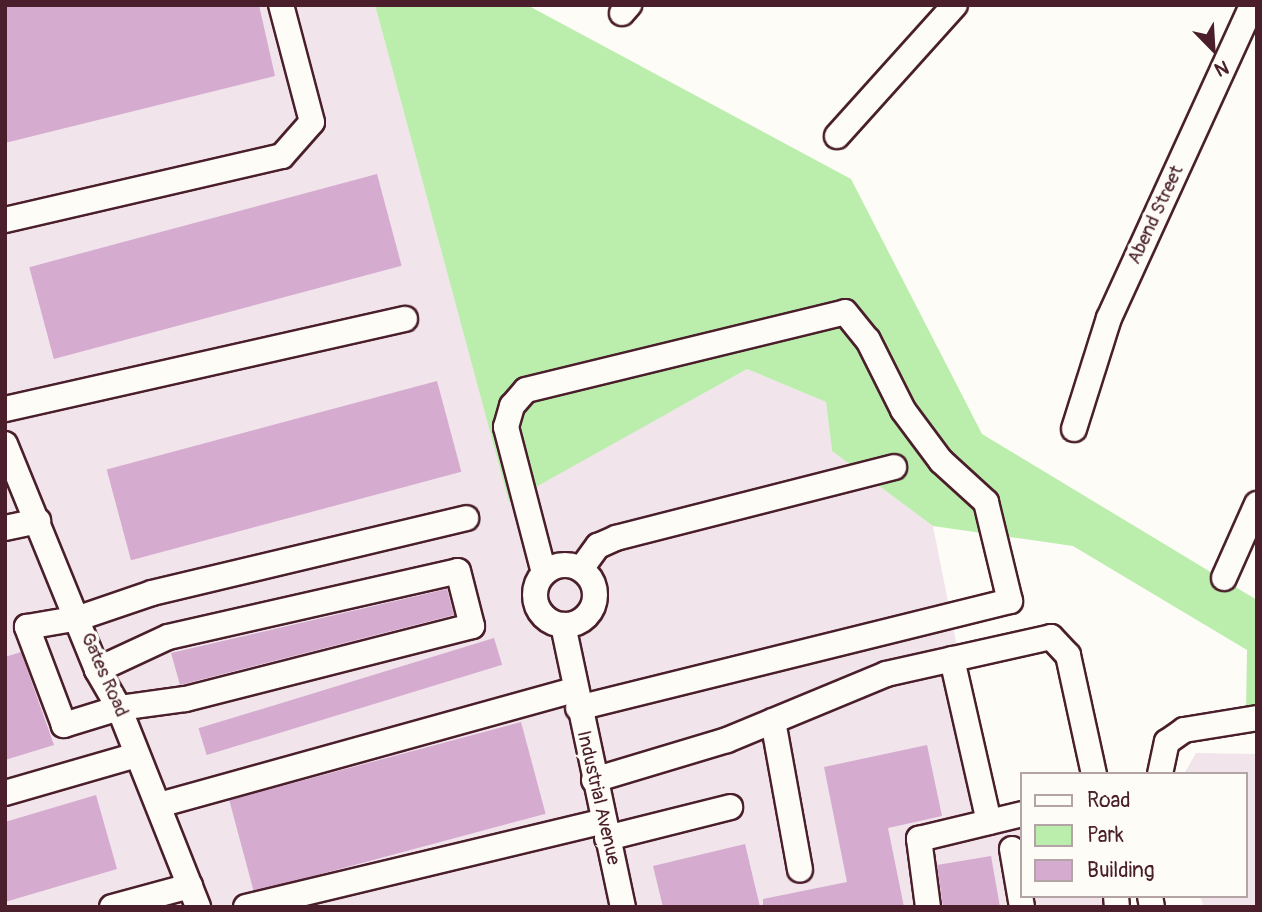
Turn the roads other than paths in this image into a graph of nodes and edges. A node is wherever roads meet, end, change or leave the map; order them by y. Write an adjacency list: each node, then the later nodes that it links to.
1 (281, 5): 5 (street)
2 (955, 5): 4 (street)
3 (1252, 5): 8 (street, Abend Street)
4 (837, 136)
5 (5, 220)
6 (404, 319): 7 (street)
7 (5, 409)
8 (1074, 429)
9 (5, 444): 13 (street, Gates Road)
10 (894, 467): 15 (street)
11 (1257, 504): 17 (street)
12 (466, 518): 18 (street)
13 (38, 521): 14 (street); 18 (street, Gates Road)
14 (5, 528)
15 (581, 569): 16 (street); 19 (street)
16 (544, 573): 19 (street); 22 (street)
17 (1224, 578)
18 (79, 618): 21 (street, Gates Road); 23 (street)
19 (563, 625): 22 (street, Industrial Avenue)
20 (952, 659): 25 (street); 27 (street); 34 (street)
21 (97, 670): 23 (street, Gates Road); 23 (street)
22 (576, 699): 29 (street, Industrial Avenue); 31 (street)
23 (119, 708): 26 (street, Gates Road)
24 (1257, 718): 28 (street)
25 (774, 720): 29 (street); 37 (street)
26 (138, 755): 30 (street); 31 (street, Gates Road)
27 (1094, 772)
28 (1160, 772)
29 (594, 780): 35 (street, Industrial Avenue)
30 (5, 793)
31 (159, 806): 39 (street, Gates Road)
32 (730, 807): 35 (street)
33 (1020, 814): 34 (street)
34 (977, 825): 43 (street)
35 (605, 829): 41 (street); 42 (street, Industrial Avenue)
36 (1012, 849): 38 (street)
37 (800, 870)
38 (1020, 895)
39 (194, 896): 40 (street)
40 (112, 907)
41 (246, 907)
42 (623, 907)
43 (928, 907)

